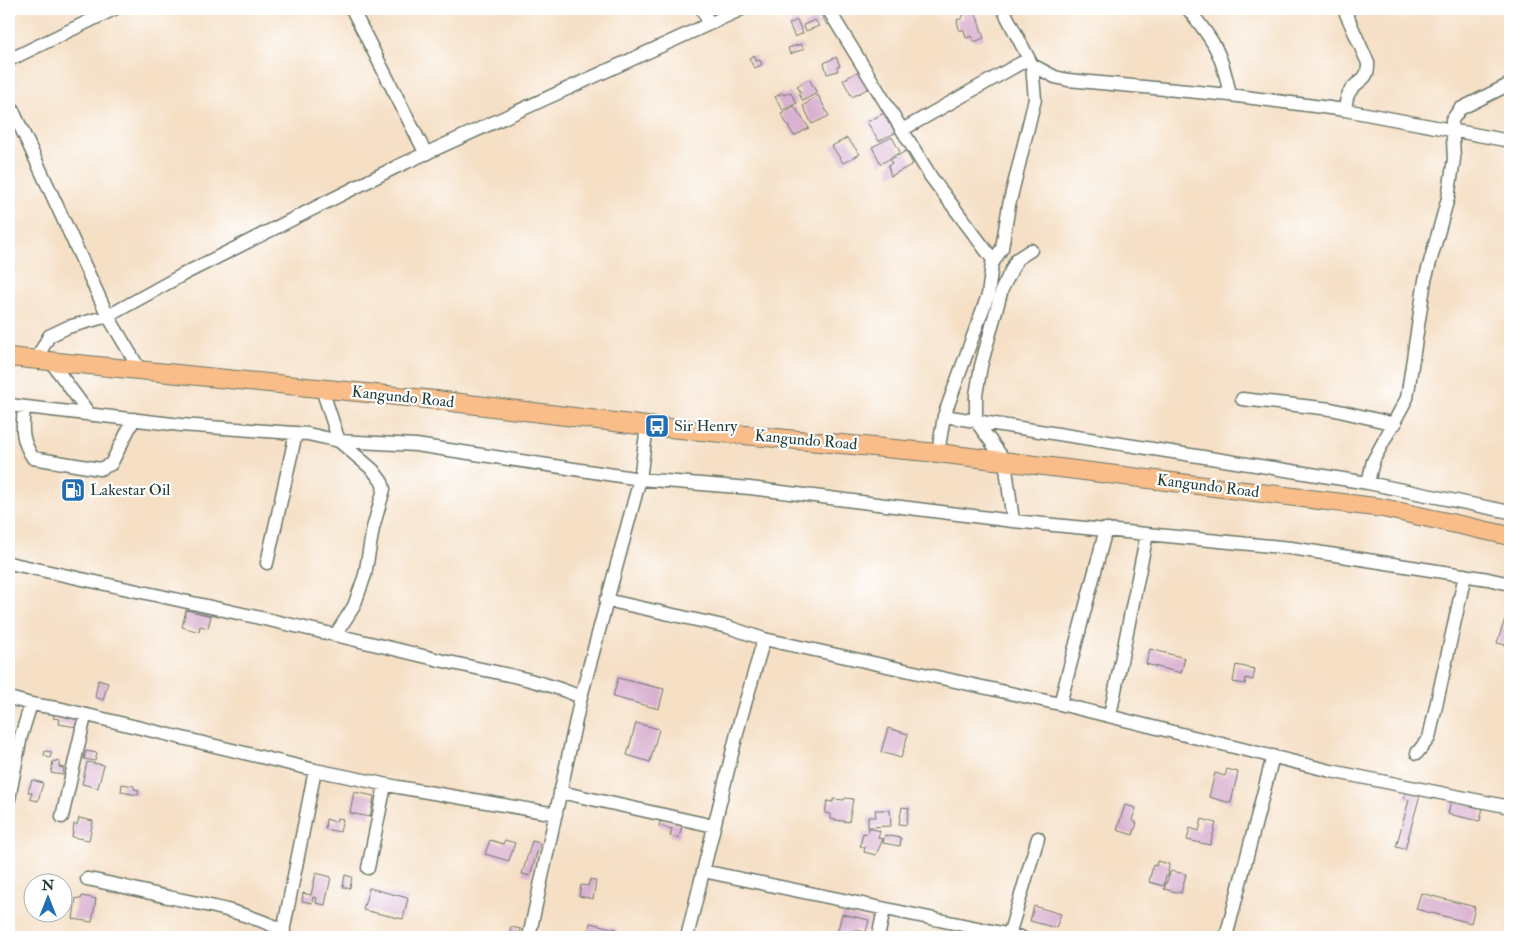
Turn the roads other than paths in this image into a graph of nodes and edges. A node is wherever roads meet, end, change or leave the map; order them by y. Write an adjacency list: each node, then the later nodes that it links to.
1 (114, 9): 10 (street)
2 (352, 9): 19 (street)
3 (702, 9): 9 (street)
4 (742, 9): 9 (street)
5 (828, 9): 16 (street)
6 (1003, 9): 11 (street)
7 (1188, 9): 13 (street)
8 (1344, 9): 15 (street)
9 (709, 24): 19 (street)
10 (9, 60)
11 (1030, 62): 13 (street); 16 (street); 21 (street)
12 (1510, 84): 17 (street)
13 (1230, 95): 15 (street)
14 (9, 102): 22 (street)
15 (1345, 110): 17 (street)
16 (902, 130): 21 (street)
17 (1453, 132): 18 (street); 34 (street)
18 (1510, 141)
19 (426, 154): 22 (street)
20 (1031, 250): 33 (street)
21 (994, 261): 31 (street)
22 (108, 316): 24 (street); 25 (street)
23 (9, 357): 24 (highway, Kangundo Road)
24 (44, 361): 25 (highway, Kangundo Road); 30 (street)
25 (140, 370): 26 (highway, Kangundo Road)
26 (322, 389): 35 (highway, Kangundo Road); 37 (street)
27 (1242, 399): 34 (street)
28 (9, 406): 29 (street)
29 (24, 408): 30 (street); 32 (street)
30 (90, 415): 32 (street)
31 (944, 416): 33 (street); 38 (street)
32 (134, 419): 36 (street)
33 (976, 421): 39 (street); 41 (street)
34 (1395, 424): 41 (street)
35 (648, 426): 38 (highway, Kangundo Road); 40 (street)
36 (296, 434): 37 (street); 48 (street)
37 (339, 441): 40 (street); 52 (street)
38 (938, 453): 39 (highway, Kangundo Road)
39 (1005, 461): 43 (street); 46 (highway, Kangundo Road)
40 (640, 479): 43 (street); 51 (street)
41 (1368, 483): 42 (street)
42 (1510, 512)
43 (1014, 521): 44 (street)
44 (1106, 529): 45 (street); 57 (street)
45 (1147, 534): 49 (street); 59 (street)
46 (1510, 536)
47 (9, 563): 52 (street)
48 (267, 563)
49 (1465, 575): 50 (street); 60 (street)
50 (1510, 584)
51 (606, 600): 53 (street); 54 (street)
52 (336, 634): 54 (street)
53 (764, 639): 57 (street); 69 (street)
54 (581, 697): 64 (street)
55 (9, 698): 56 (street)
56 (30, 704): 58 (street); 65 (street)
57 (1060, 704): 59 (street)
58 (85, 716): 62 (street); 68 (street)
59 (1110, 716): 61 (street)
60 (1416, 753)
61 (1273, 756): 66 (street); 80 (street)
62 (315, 770): 63 (street); 75 (street)
63 (385, 785): 67 (street); 71 (street)
64 (560, 792): 67 (street); 69 (street)
65 (9, 800)
66 (1510, 807)
67 (556, 814): 77 (street)
68 (62, 817)
69 (714, 826): 72 (street)
70 (1038, 838): 76 (street)
71 (368, 868)
72 (703, 871): 74 (street); 78 (street)
73 (87, 879): 75 (street)
74 (884, 910): 76 (street); 79 (street)
75 (283, 934)
76 (1015, 936)
77 (528, 937)
78 (687, 937)
79 (878, 937)
80 (1226, 937)

